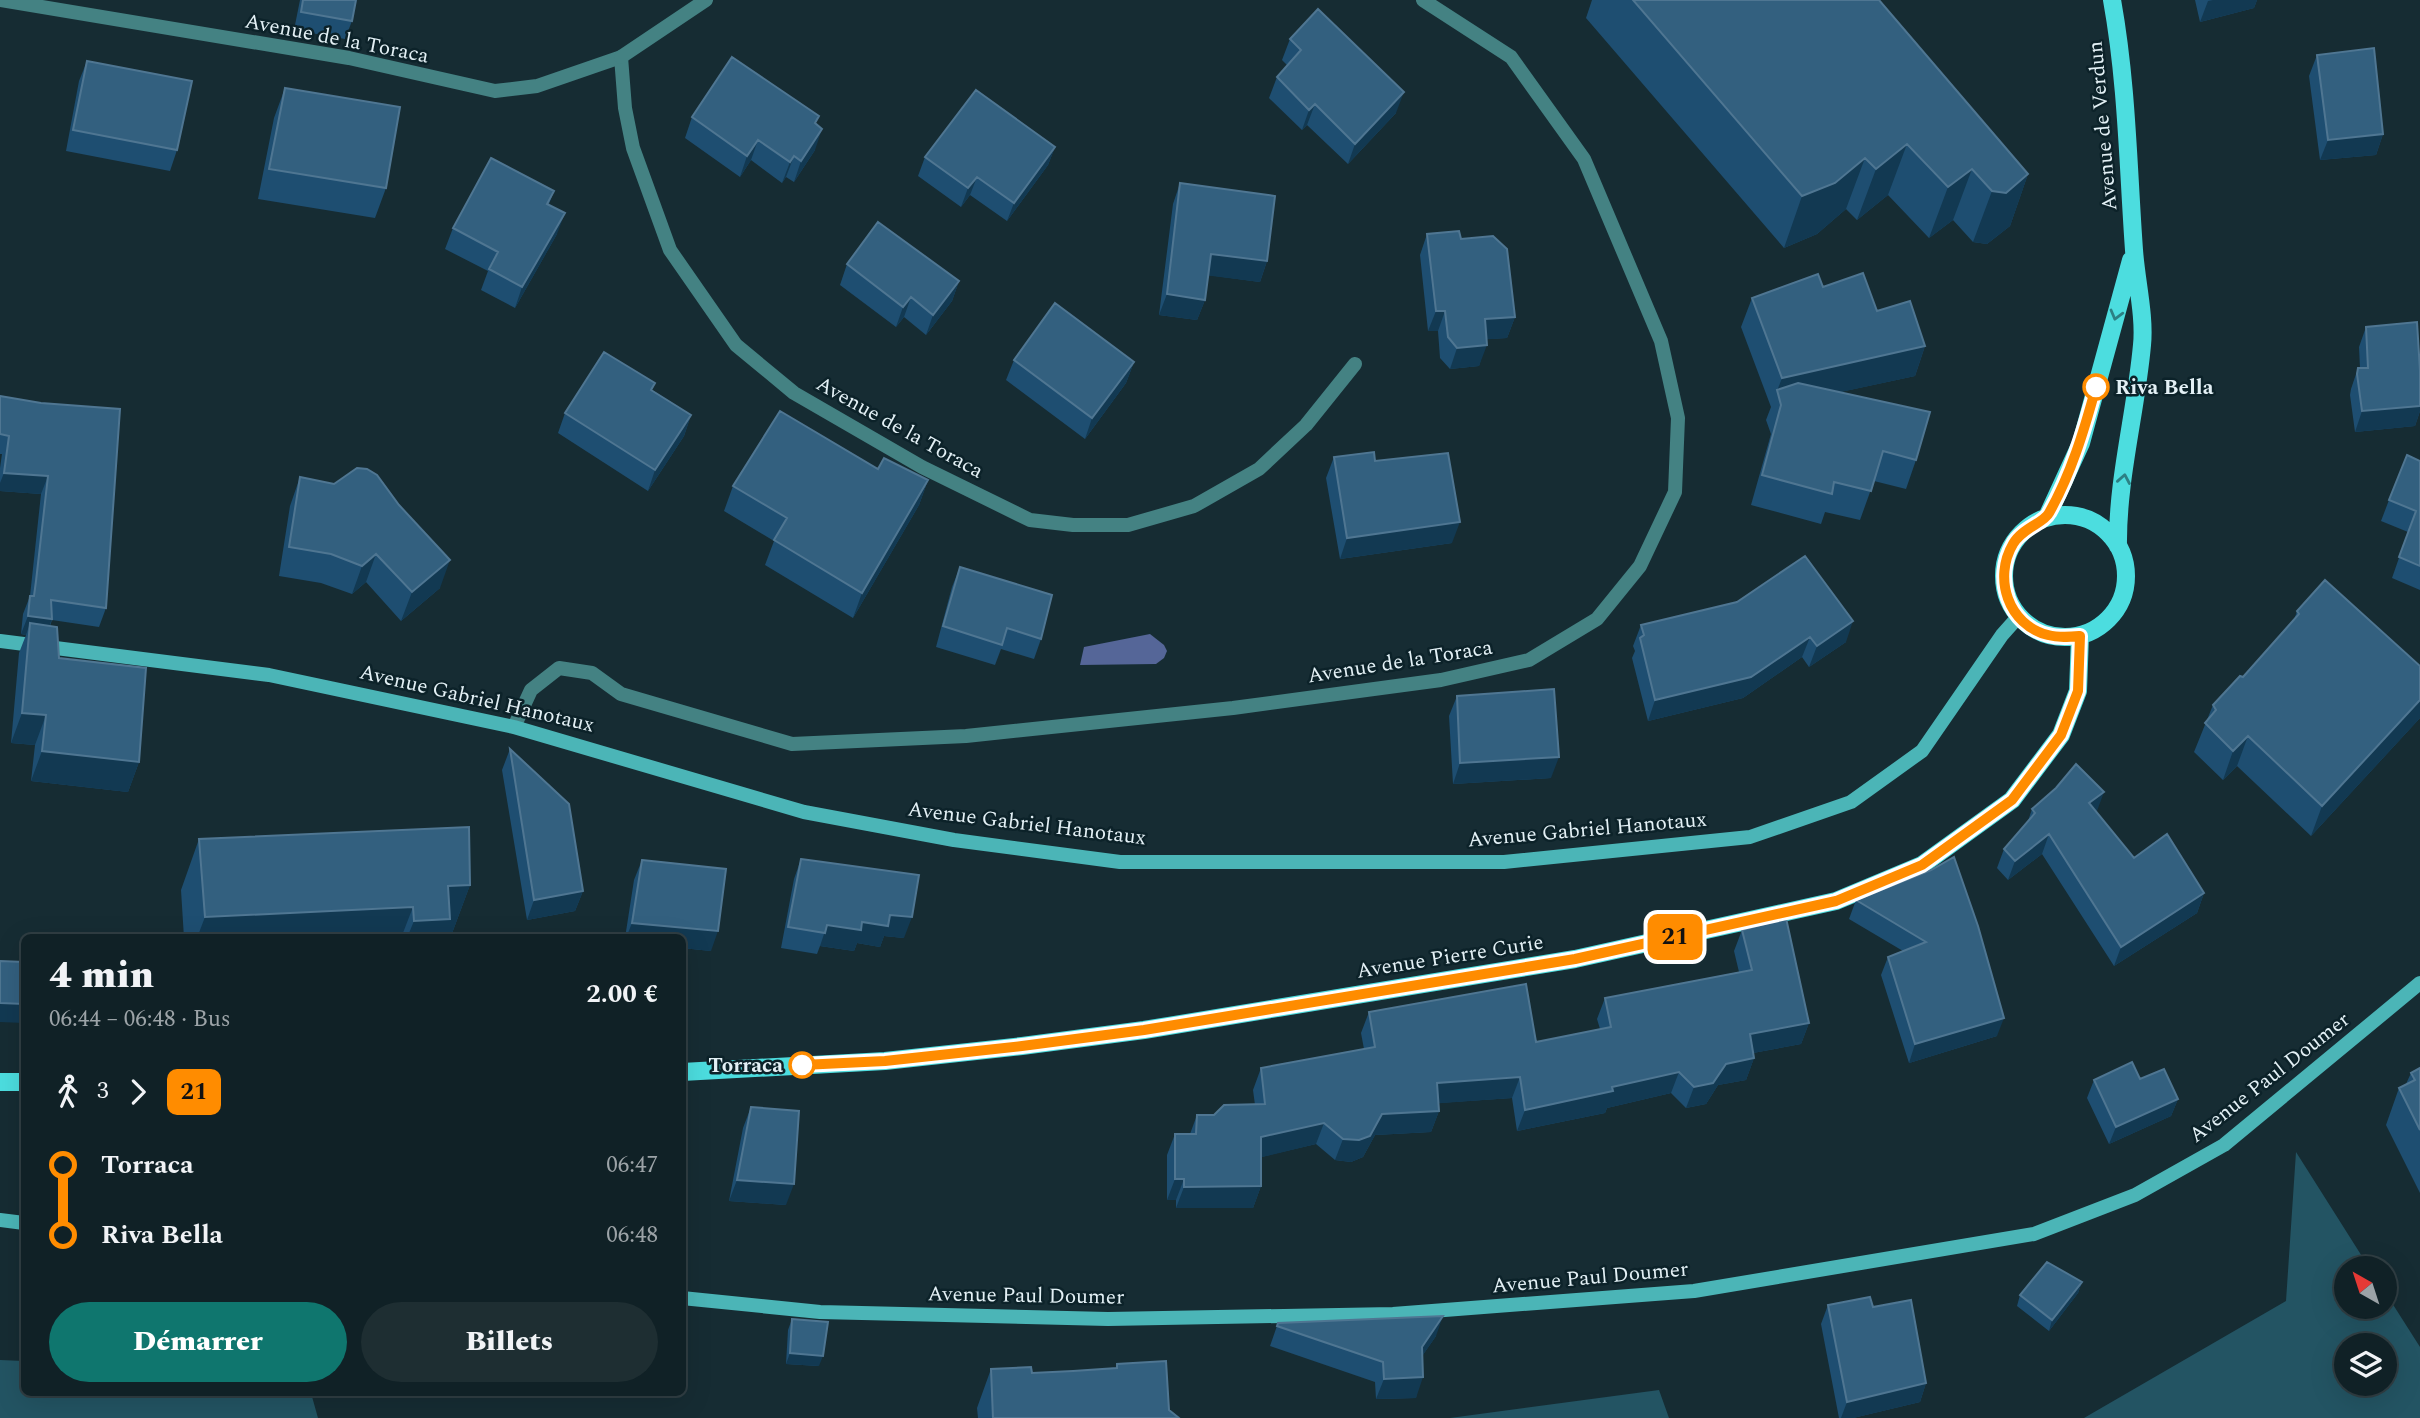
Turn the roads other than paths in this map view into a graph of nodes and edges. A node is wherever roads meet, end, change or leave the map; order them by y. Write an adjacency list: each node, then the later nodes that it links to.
1 (0, 0): 5 (street, Avenue de la Toraca)
2 (706, 0): 5 (street, Avenue de la Toraca)
3 (1423, 0): 13 (street, Avenue de la Toraca)
4 (2112, 0): 6 (main road, Avenue de Verdun)
5 (621, 57): 7 (street, Avenue de la Toraca)
6 (2134, 250): 8 (main road, one-way to 8); 9 (main road, one-way to 6)
7 (1355, 364)
8 (2048, 517): 9 (main road); 10 (main road)
9 (2118, 546): 11 (main road)
10 (2018, 617): 11 (main road); 13 (main road, Avenue Gabriel Hanotaux)
11 (2080, 636): 15 (main road, Avenue Pierre Curie)
12 (0, 641): 13 (main road, Avenue Gabriel Hanotaux)
13 (514, 727)
14 (2420, 984): 20 (main road, Avenue Paul Doumer)
15 (686, 1072)
16 (0, 1082): 17 (main road)
17 (21, 1082)
18 (0, 1220): 19 (main road)
19 (21, 1223)
20 (686, 1298)

